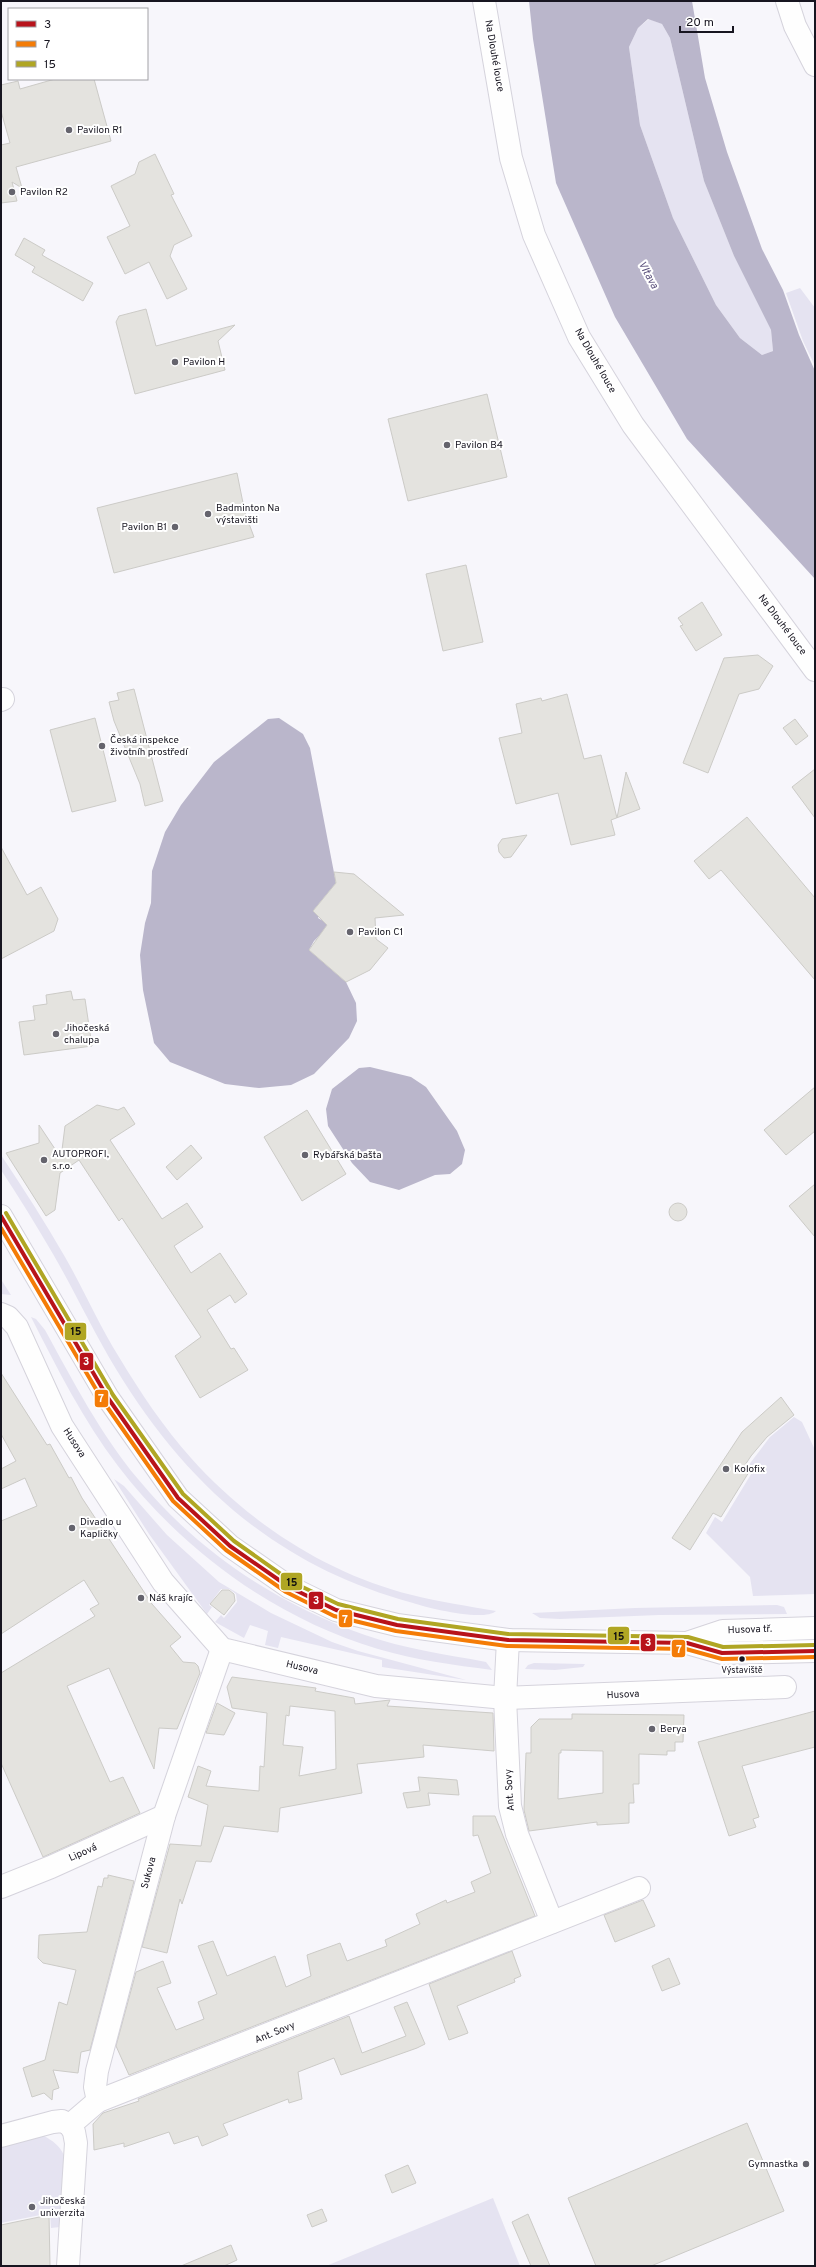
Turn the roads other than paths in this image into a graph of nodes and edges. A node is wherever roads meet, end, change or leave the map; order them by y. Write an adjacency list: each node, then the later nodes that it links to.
1 (484, 1): 4 (street, Na Dlouhé louce)
2 (787, 1): 3 (street)
3 (815, 65)
4 (815, 670)
5 (1, 1216): 8 (street, Husova tř.)
6 (1, 1314): 10 (street, Husova)
7 (815, 1628): 9 (street, Husova tř.)
8 (508, 1640): 9 (street, Husova tř.); 13 (street, Ant. Sovy)
9 (687, 1643): 11 (street, Husova tř.)
10 (222, 1649): 13 (street, Husova); 14 (street, Sukova)
11 (815, 1651)
12 (785, 1687): 13 (street, Husova)
13 (505, 1698): 17 (street, Ant. Sovy)
14 (164, 1816): 15 (street, Lipová); 18 (street, Sukova)
15 (1, 1887)
16 (639, 1888): 17 (street, Ant. Sovy)
17 (552, 1922): 18 (street, Ant. Sovy)
18 (98, 2102): 19 (street, Ant. Sovy)
19 (70, 2125): 20 (street); 21 (street)
20 (1, 2136)
21 (68, 2266)

